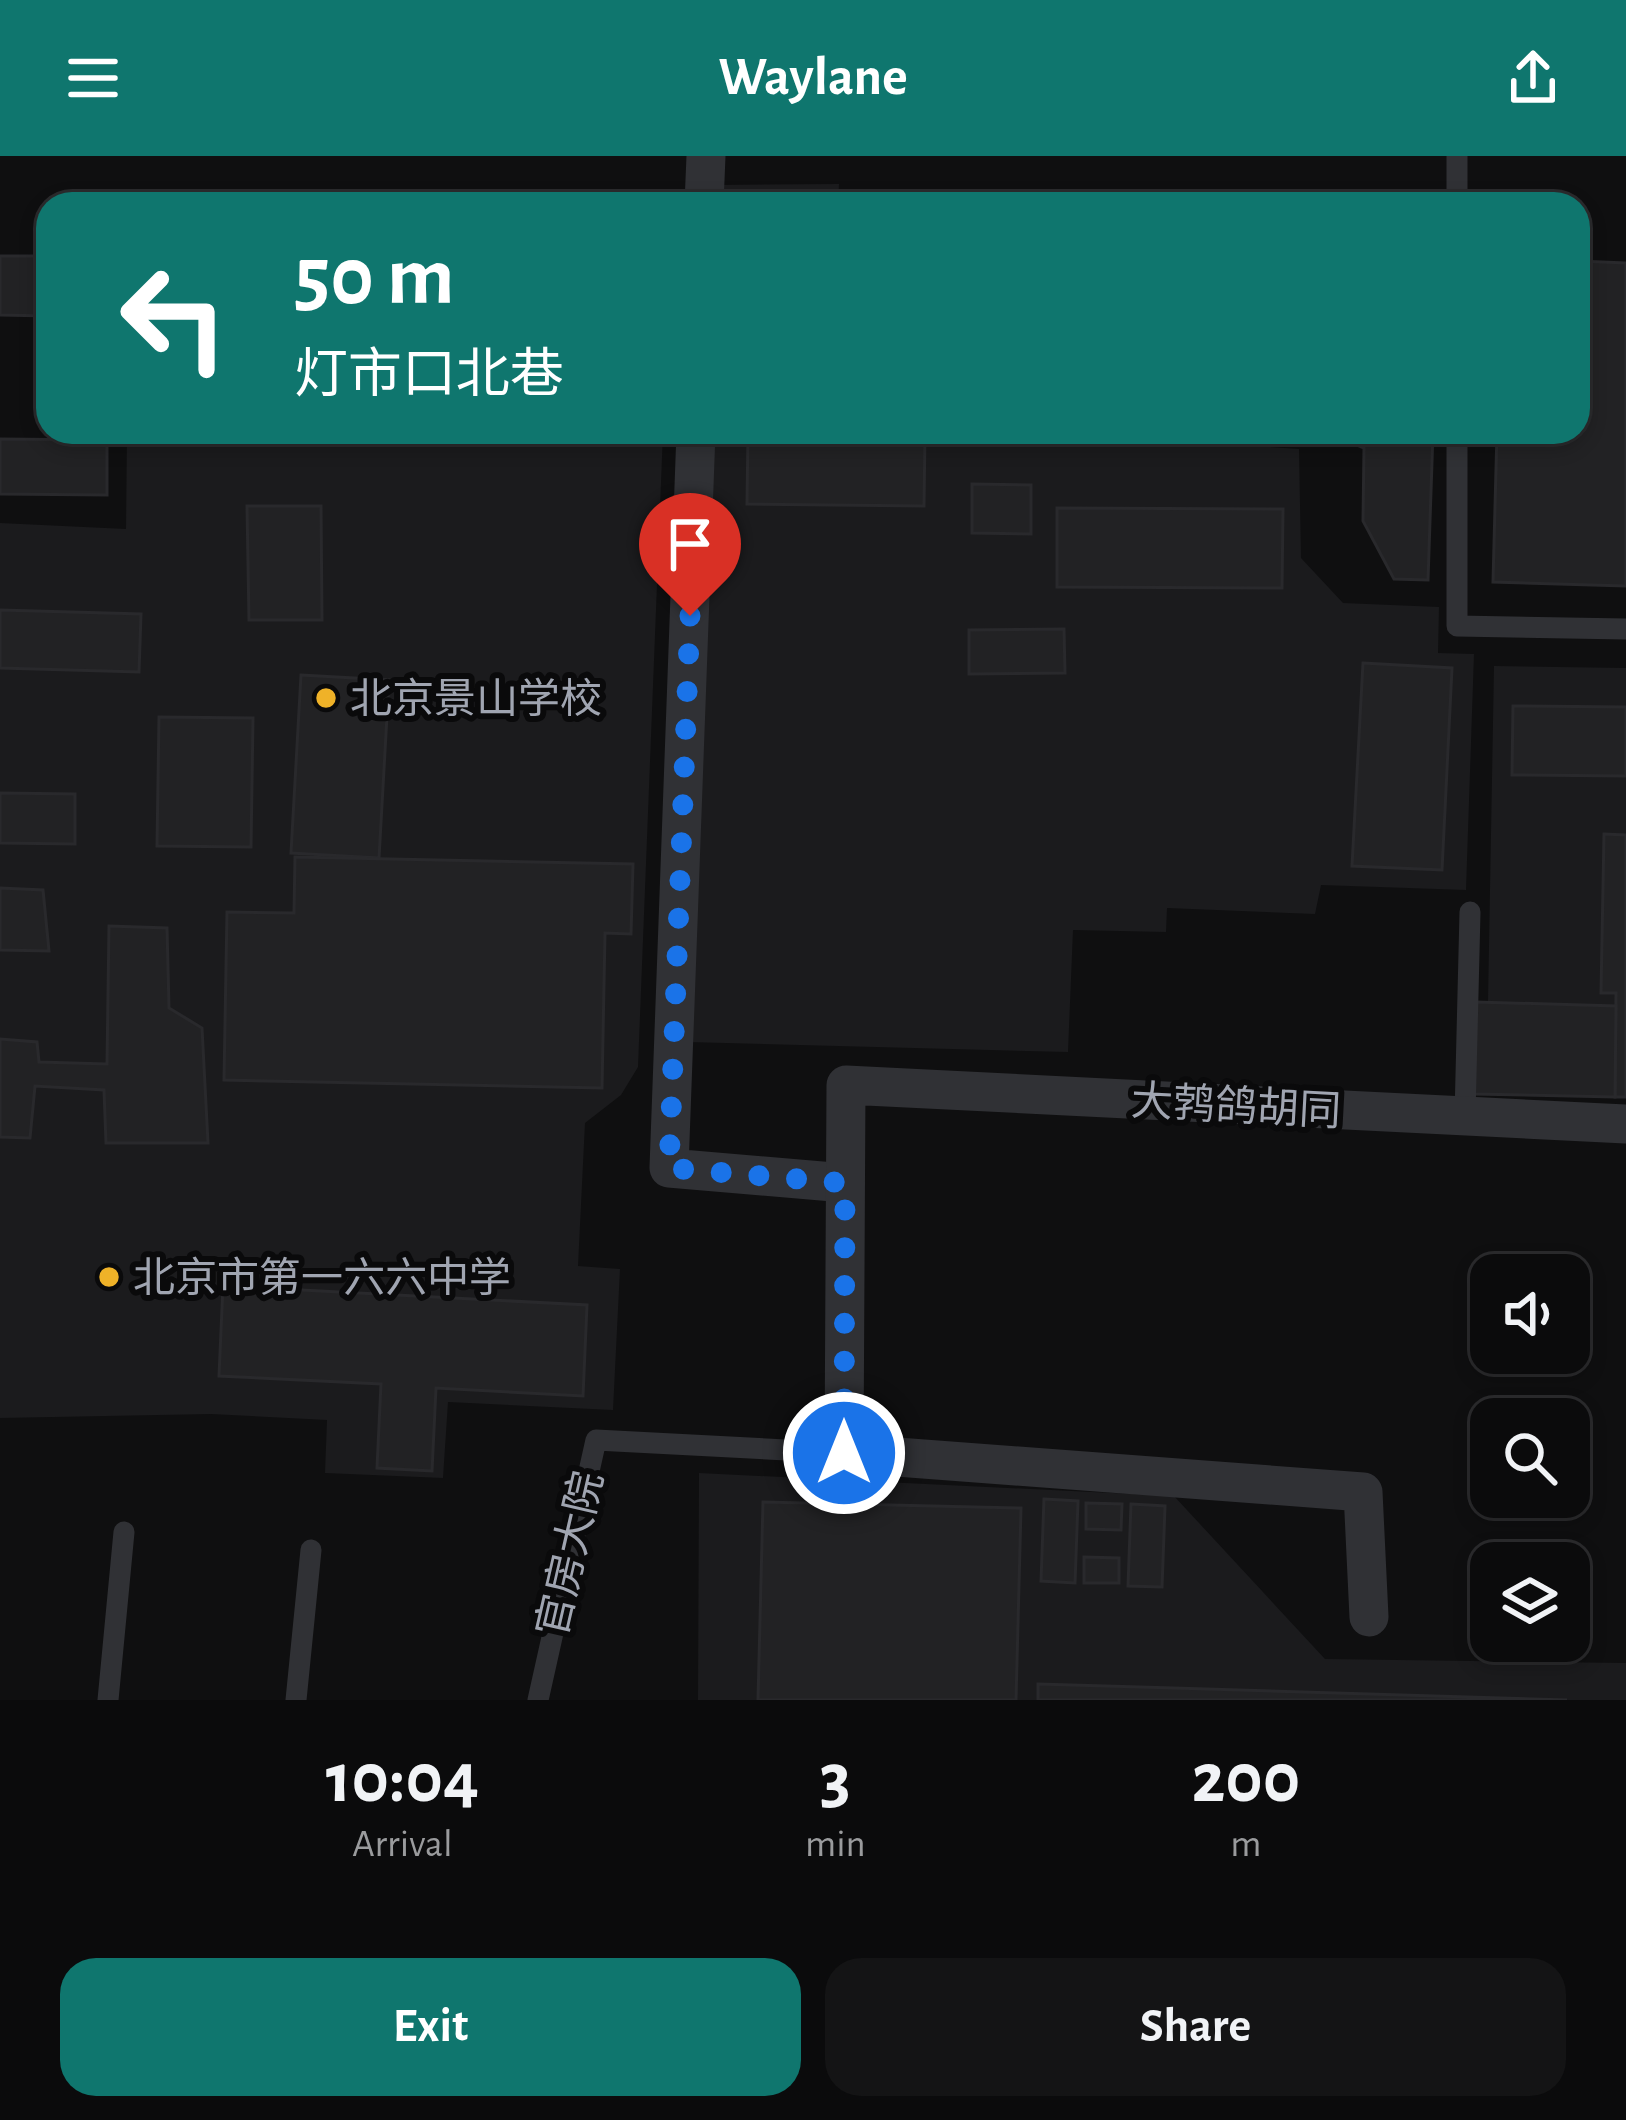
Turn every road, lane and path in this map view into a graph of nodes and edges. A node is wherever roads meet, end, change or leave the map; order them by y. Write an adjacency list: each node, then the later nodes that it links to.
1 (706, 156): 3 (street)
2 (1457, 156): 4 (lane)
3 (704, 192)
4 (1457, 192)
5 (696, 444): 11 (street)
6 (1457, 444): 7 (lane)
7 (1626, 629)
8 (1470, 912): 9 (lane)
9 (1465, 1116): 10 (street, 大鹁鸽胡同); 11 (street, 大鹁鸽胡同)
10 (1626, 1124)
11 (845, 1183): 12 (street)
12 (844, 1453): 15 (street); 18 (lane, 官房大院)
13 (124, 1532): 16 (lane)
14 (311, 1550): 17 (lane)
15 (1369, 1617)
16 (108, 1700)
17 (296, 1700)
18 (538, 1700)

